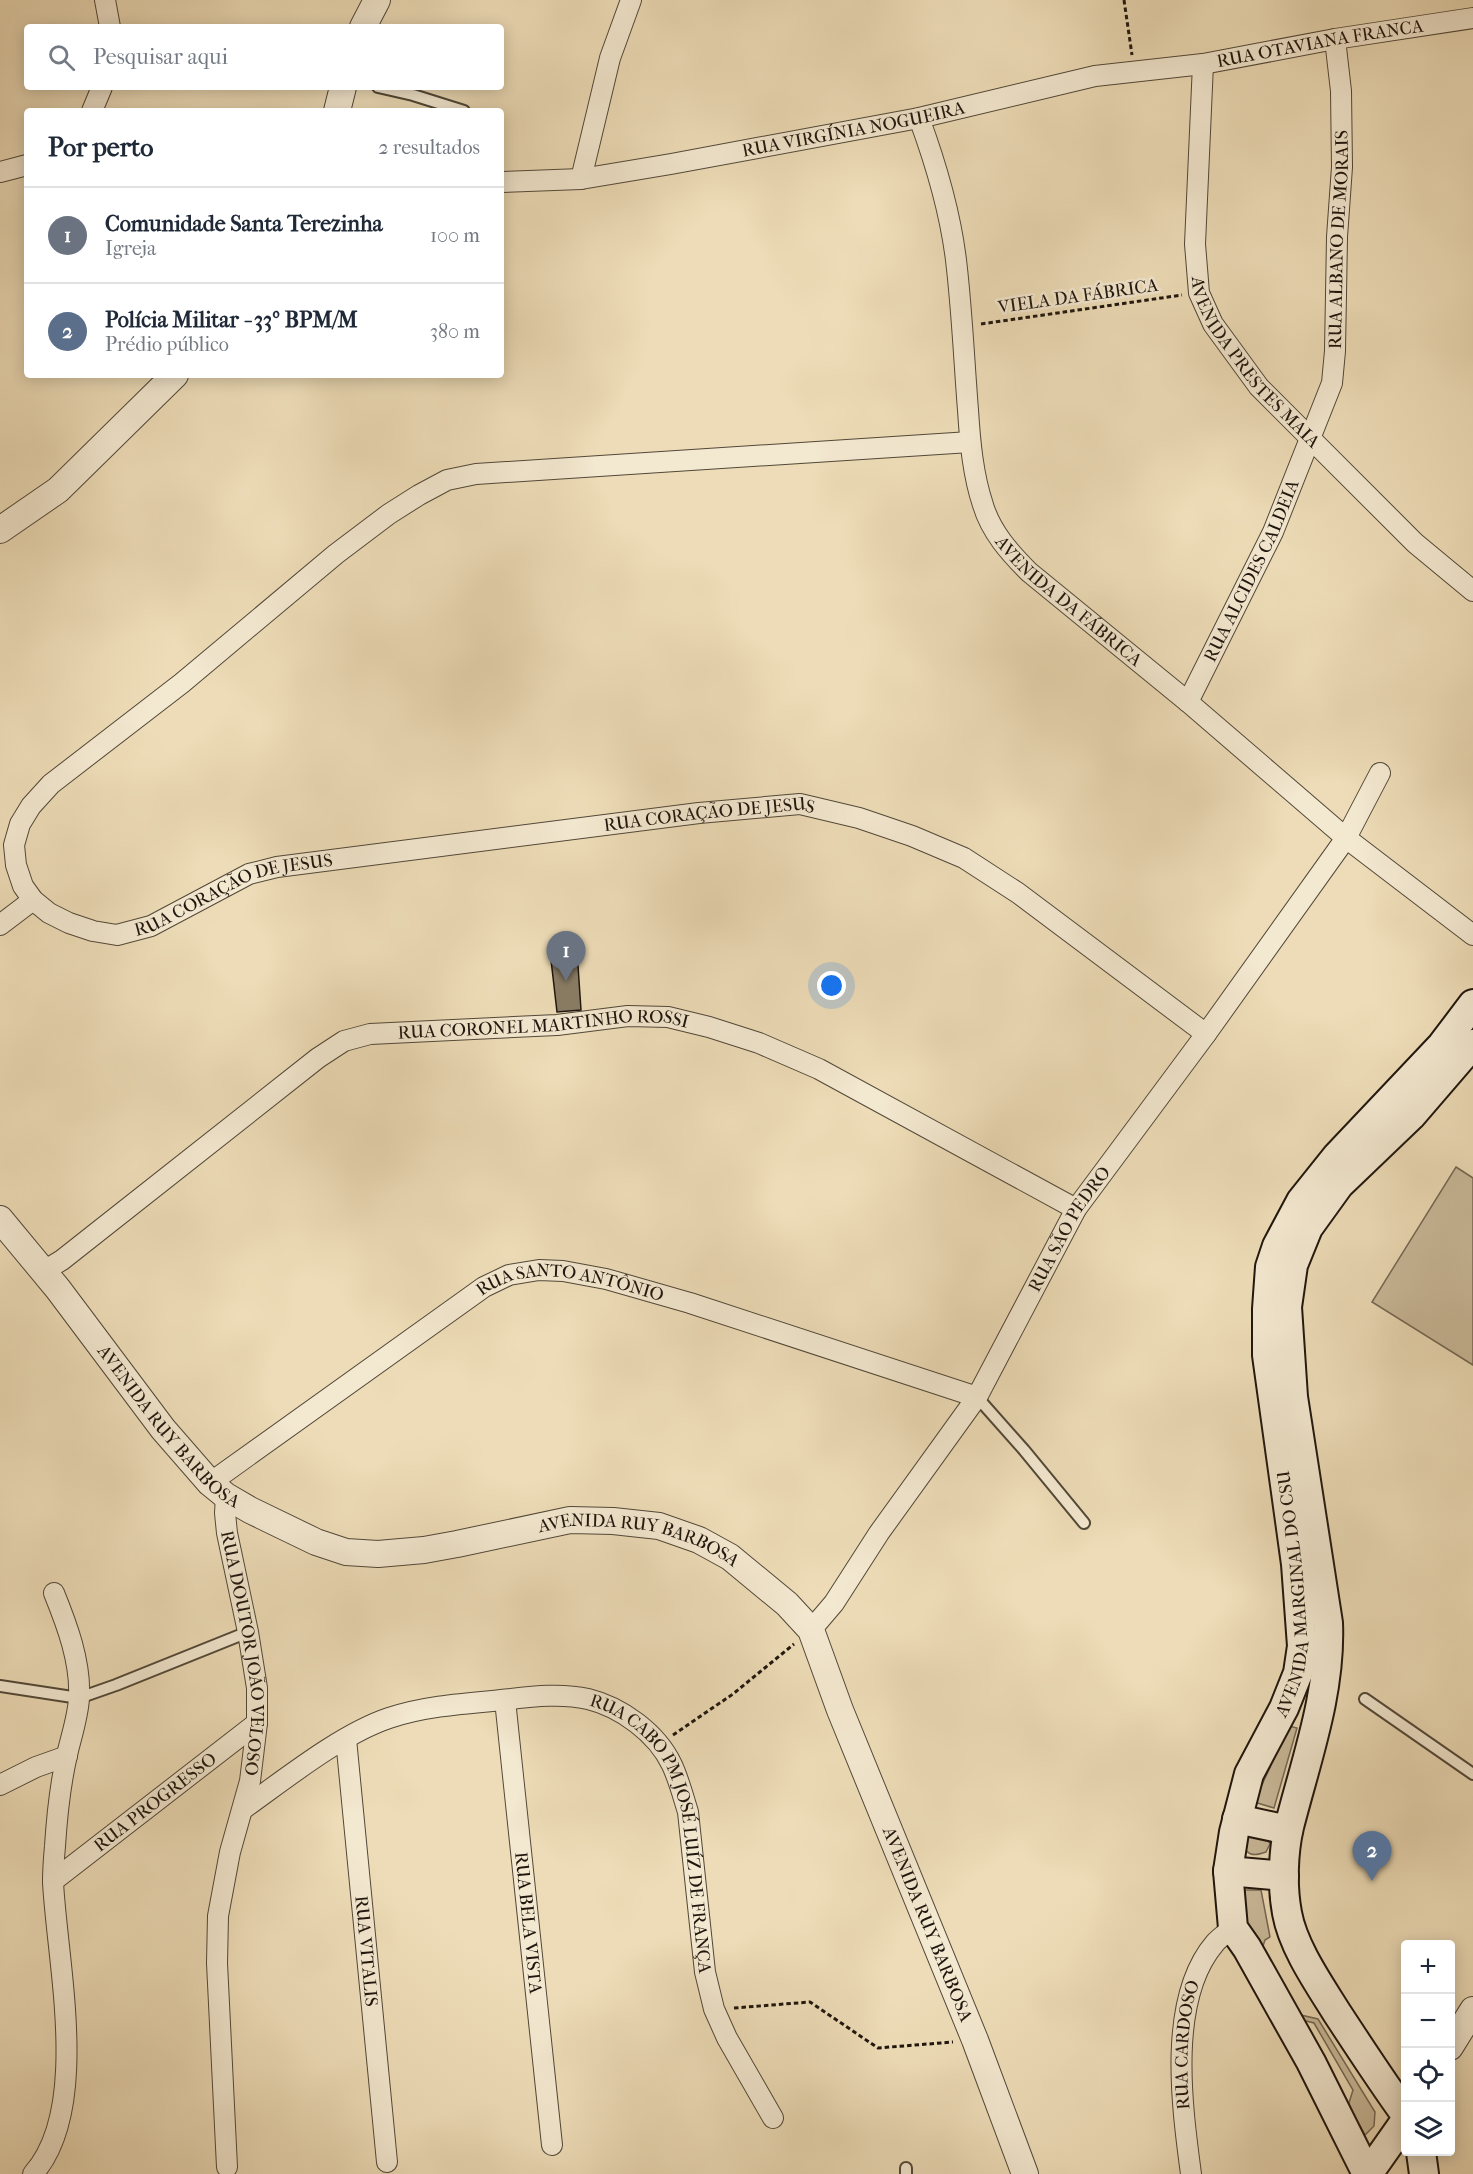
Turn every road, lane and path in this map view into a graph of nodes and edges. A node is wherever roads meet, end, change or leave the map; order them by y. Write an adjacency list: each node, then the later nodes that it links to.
1 (105, 0): 6 (street)
2 (377, 0): 7 (street)
3 (631, 0): 20 (street)
4 (1124, 0): 10 (path)
5 (1473, 18): 8 (street, RUA OTAVIANA FRANCA)
6 (109, 24)
7 (365, 24)
8 (1335, 39): 9 (street, RUA OTAVIANA FRANCA); 25 (street, RUA ALBANO DE MORAIS)
9 (1203, 64): 10 (street, RUA VIRGÍNIA NOGUEIRA); 22 (street, AVENIDA PRESTES MAIA)
10 (1134, 72): 17 (street, RUA VIRGÍNIA NOGUEIRA)
11 (101, 90): 14 (street)
12 (342, 90): 15 (street)
13 (393, 90): 16 (lane)
14 (93, 108)
15 (338, 108)
16 (455, 108)
17 (919, 118): 20 (street, RUA VIRGÍNIA NOGUEIRA); 23 (street, AVENIDA DA FÁBRICA)
18 (24, 166): 19 (street)
19 (0, 172)
20 (581, 179): 21 (street, RUA VIRGÍNIA NOGUEIRA)
21 (504, 182)
22 (1199, 293): 23 (path, VIELA DA FÁBRICA); 25 (street, AVENIDA PRESTES MAIA)
23 (961, 327): 26 (street, AVENIDA DA FÁBRICA)
24 (172, 378): 27 (street)
25 (1310, 437): 28 (street, AVENIDA PRESTES MAIA); 29 (street, RUA ALCIDES CALDEIA)
26 (970, 442): 29 (street, AVENIDA DA FÁBRICA); 32 (street, RUA CORAÇÃO DE JESUS)
27 (0, 530)
28 (1473, 591)
29 (1188, 702): 31 (street, AVENIDA DA FÁBRICA)
30 (1380, 772): 31 (street, RUA SÃO PEDRO)
31 (1346, 838): 34 (street, AVENIDA DA FÁBRICA); 36 (street, RUA SÃO PEDRO)
32 (33, 900): 33 (street); 36 (street, RUA CORAÇÃO DE JESUS)
33 (0, 925)
34 (1473, 935)
35 (1473, 1004): 58 (main road, AVENIDA MARGINAL DO CSU)
36 (1206, 1034): 38 (street, RUA SÃO PEDRO)
37 (1473, 1044): 59 (main road, AVENIDA MARGINAL DO CSU)
38 (1076, 1209): 40 (street, RUA CORONEL MARTINHO ROSSI); 41 (street, RUA SÃO PEDRO)
39 (0, 1219): 40 (street, AVENIDA RUY BARBOSA)
40 (44, 1271): 42 (street, AVENIDA RUY BARBOSA)
41 (976, 1397): 42 (street, RUA SANTO ANTÔNIO); 43 (lane); 45 (street, RUA SÃO PEDRO)
42 (218, 1490): 45 (street, AVENIDA RUY BARBOSA); 46 (street, RUA DOUTOR JOÃO VELOSO)
43 (1084, 1523)
44 (54, 1593): 48 (street)
45 (811, 1630): 53 (path); 67 (street, AVENIDA RUY BARBOSA)
46 (248, 1632): 48 (lane); 51 (street, RUA DOUTOR JOÃO VELOSO)
47 (0, 1686): 48 (lane)
48 (79, 1698): 54 (street)
49 (1365, 1699): 55 (lane)
50 (505, 1700): 52 (street, RUA CABO PM JOSÉ LUÍZ DE FRANÇA); 53 (street, RUA CABO PM JOSÉ LUÍZ DE FRANÇA); 71 (street, RUA BELA VISTA)
51 (257, 1724): 57 (street, RUA DOUTOR JOÃO VELOSO); 62 (street, RUA PROGRESSO)
52 (346, 1739): 57 (street, RUA CABO PM JOSÉ LUÍZ DE FRANÇA); 73 (street, RUA VITALIS)
53 (659, 1745): 64 (street, RUA CABO PM JOSÉ LUÍZ DE FRANÇA)
54 (67, 1756): 56 (street); 62 (street)
55 (1473, 1774)
56 (0, 1785)
57 (243, 1809): 74 (street, RUA DOUTOR JOÃO VELOSO)
58 (1237, 1819): 59 (main road); 60 (main road, AVENIDA MARGINAL DO CSU)
59 (1288, 1830): 61 (main road, AVENIDA MARGINAL DO CSU)
60 (1228, 1871): 61 (main road); 63 (main road, AVENIDA MARGINAL DO CSU)
61 (1284, 1876): 68 (main road, AVENIDA MARGINAL DO CSU)
62 (53, 1881): 75 (street)
63 (1233, 1928): 77 (street, RUA CARDOSO); 78 (main road, AVENIDA MARGINAL DO CSU)
64 (714, 2009): 67 (path); 69 (street, RUA CABO PM JOSÉ LUÍZ DE FRANÇA)
65 (1473, 2010): 66 (street)
66 (1455, 2039)
67 (975, 2040): 76 (street, AVENIDA RUY BARBOSA)
68 (1401, 2110)
69 (773, 2118)
70 (1401, 2124): 78 (main road)
71 (552, 2145)
72 (1422, 2156): 79 (main road)
73 (387, 2162)
74 (227, 2167)
75 (33, 2174)
76 (1025, 2174)
77 (1191, 2174)
78 (1367, 2174)
79 (1424, 2174)

